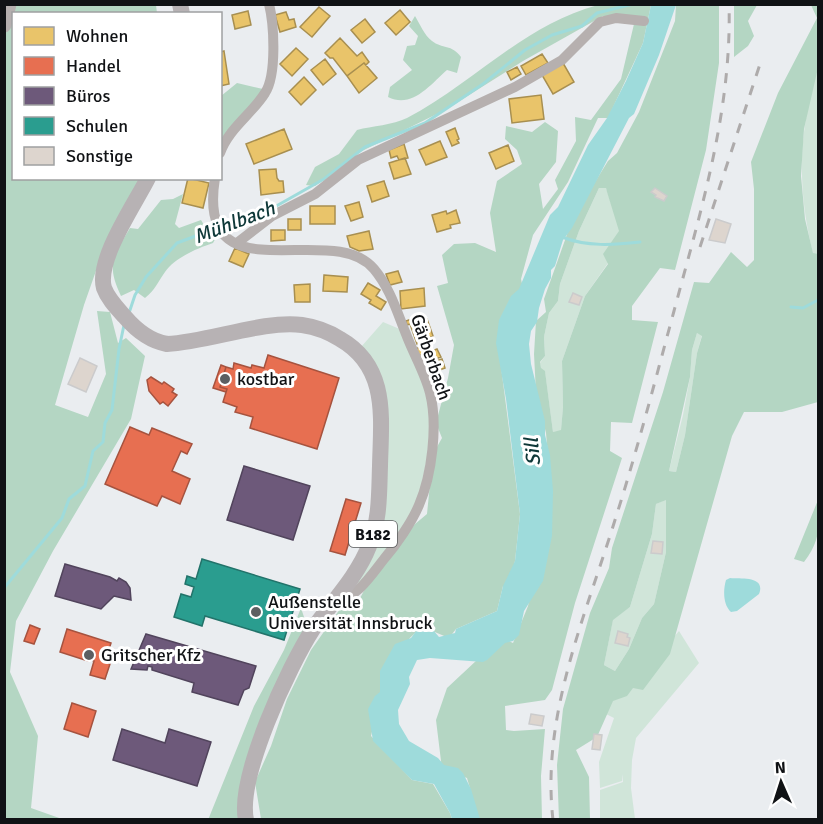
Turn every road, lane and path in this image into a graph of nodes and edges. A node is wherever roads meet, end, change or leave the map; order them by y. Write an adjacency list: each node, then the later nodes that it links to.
1 (9, 4): 4 (main road)
2 (269, 4): 5 (street)
3 (644, 21): 8 (street)
4 (4, 25)
5 (222, 149)
6 (147, 180): 9 (main road, B182)
7 (215, 180): 8 (street, Gärberbach)
8 (237, 243): 9 (street, Gärberbach)
9 (331, 604): 10 (main road, B182)
10 (246, 819)

